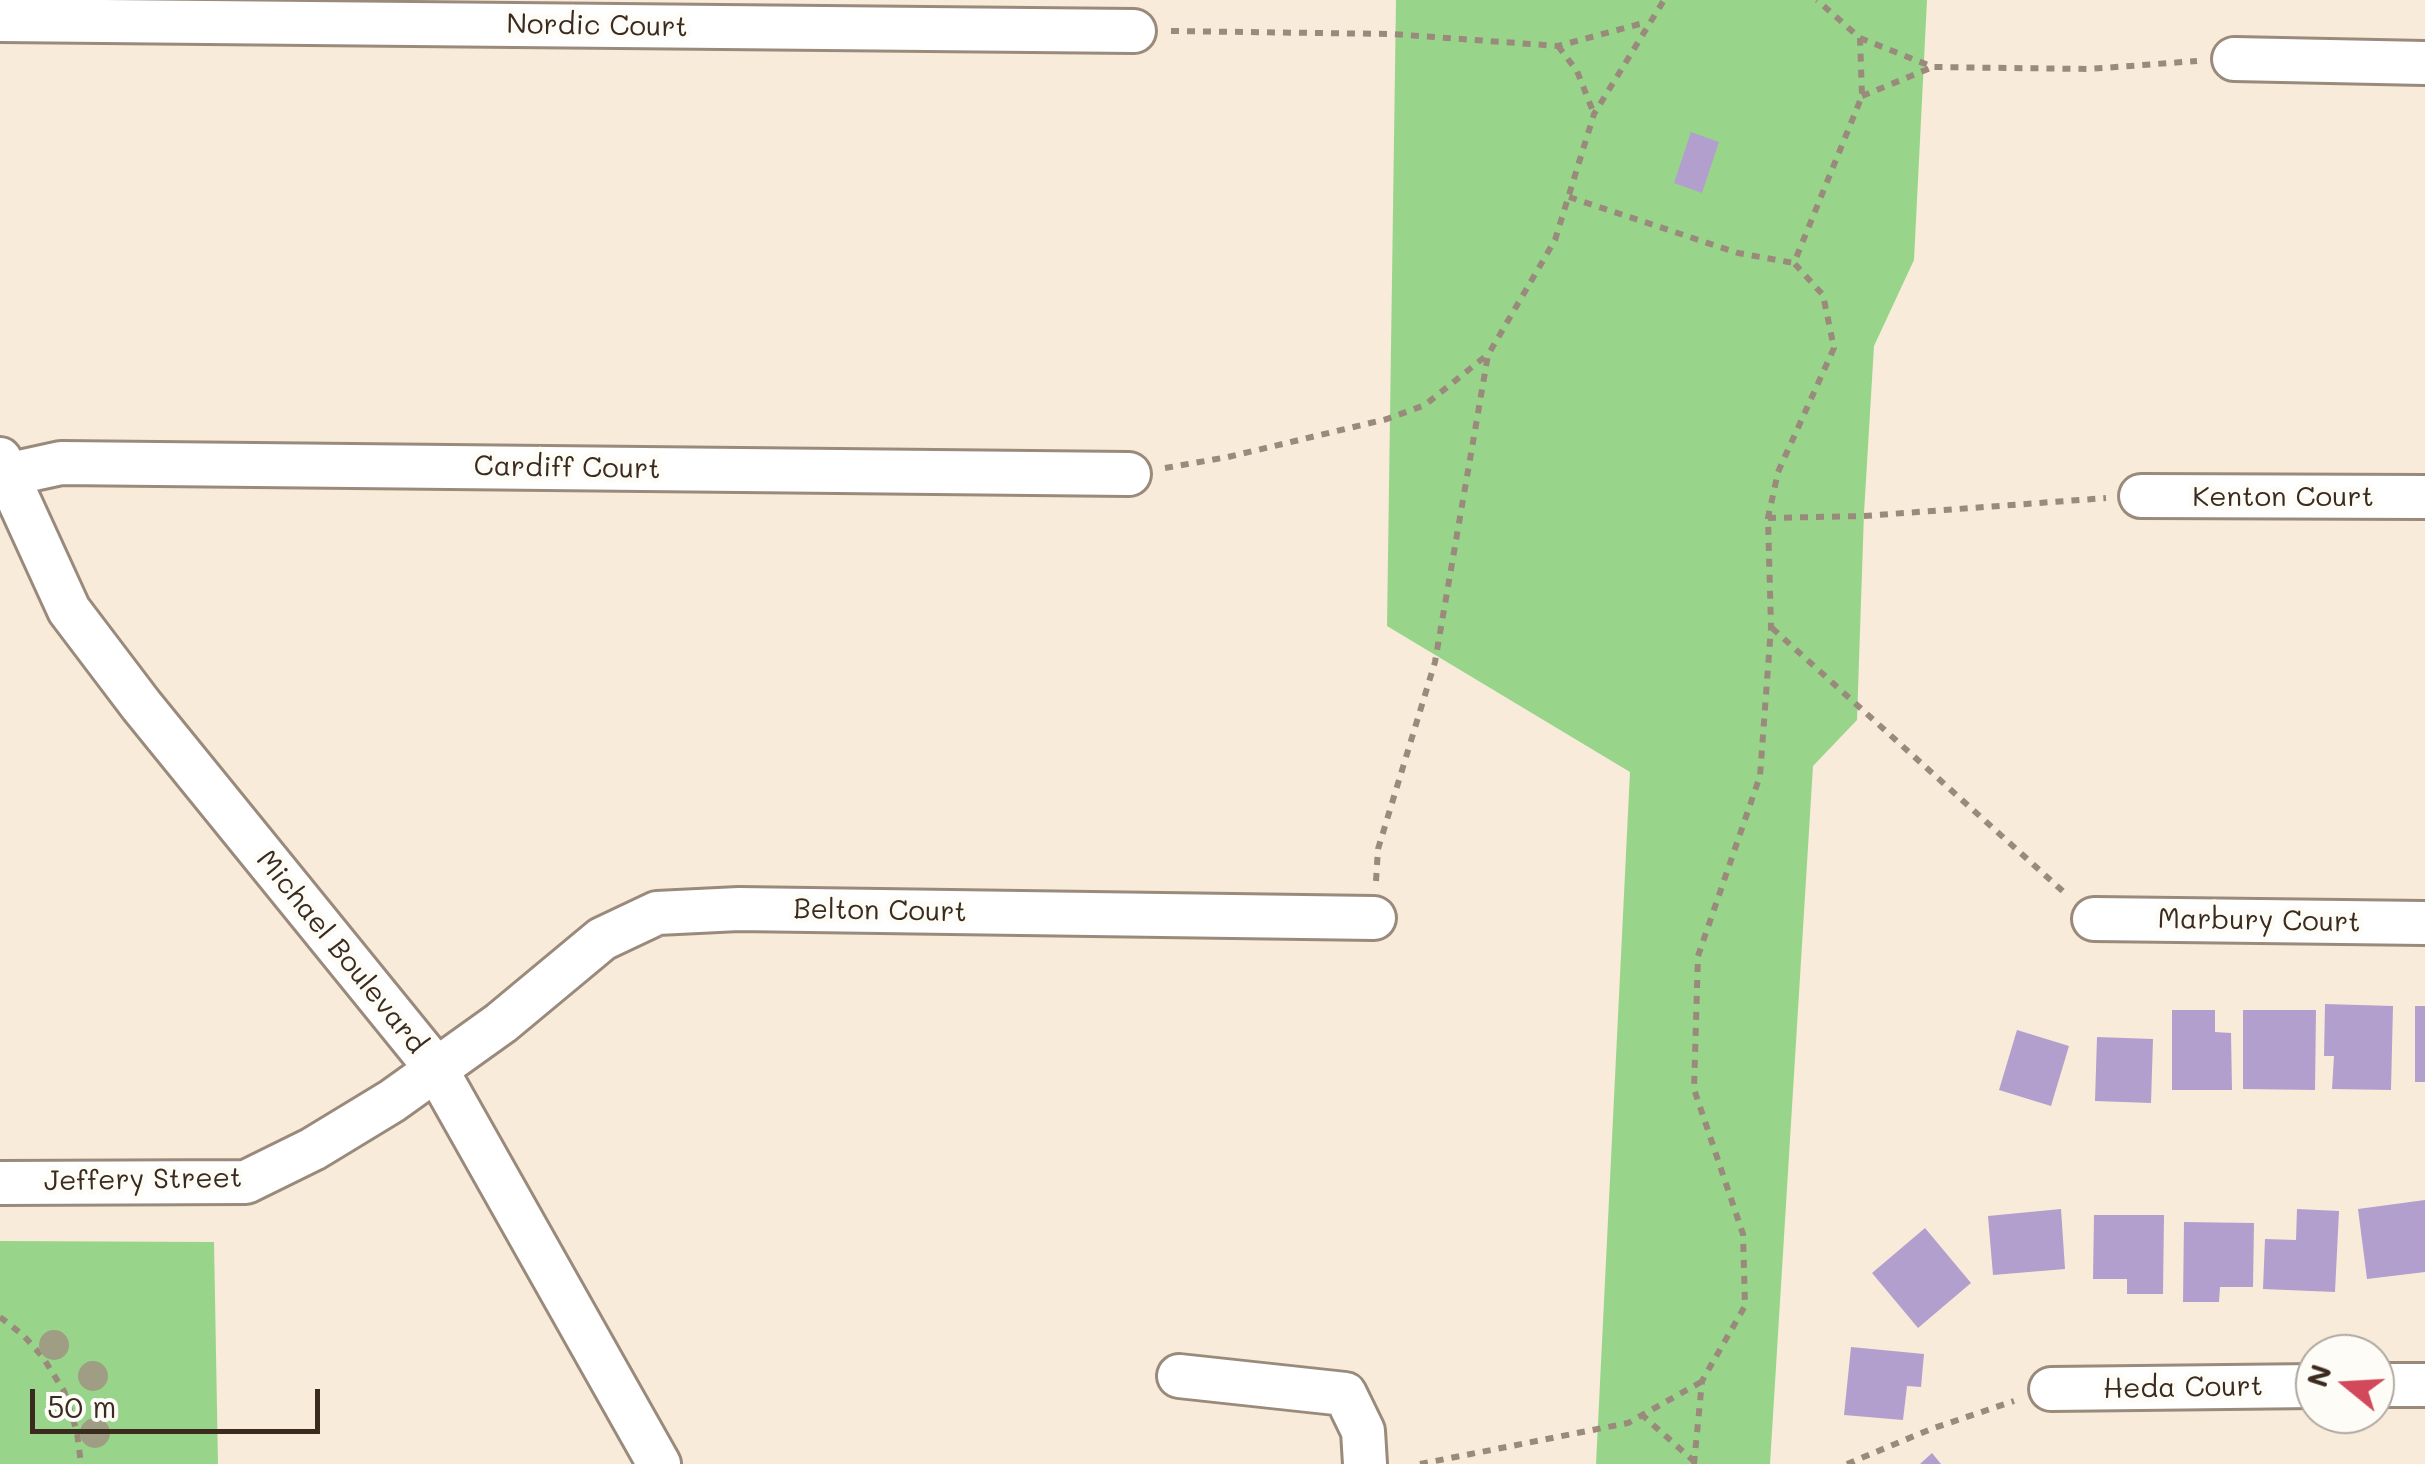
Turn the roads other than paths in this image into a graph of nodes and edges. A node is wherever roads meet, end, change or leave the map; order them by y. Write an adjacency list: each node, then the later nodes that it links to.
1 (0, 20): 2 (street, Nordic Court)
2 (1134, 31)
3 (2234, 59): 4 (street)
4 (2425, 63)
5 (3, 467): 6 (street, Cardiff Court); 12 (street, Michael Boulevard)
6 (1129, 474)
7 (2141, 496): 8 (street, Kenton Court)
8 (2425, 497)
9 (1374, 918): 12 (street, Belton Court)
10 (2094, 920): 11 (street, Marbury Court)
11 (2425, 923)
12 (435, 1068): 13 (street, Jeffery Street); 19 (street, Michael Boulevard)
13 (0, 1183)
14 (1179, 1376): 20 (street)
15 (2395, 1385): 16 (street)
16 (2425, 1385)
17 (2295, 1386): 18 (street, Heda Court)
18 (2050, 1389)
19 (659, 1464)
20 (1365, 1464)

